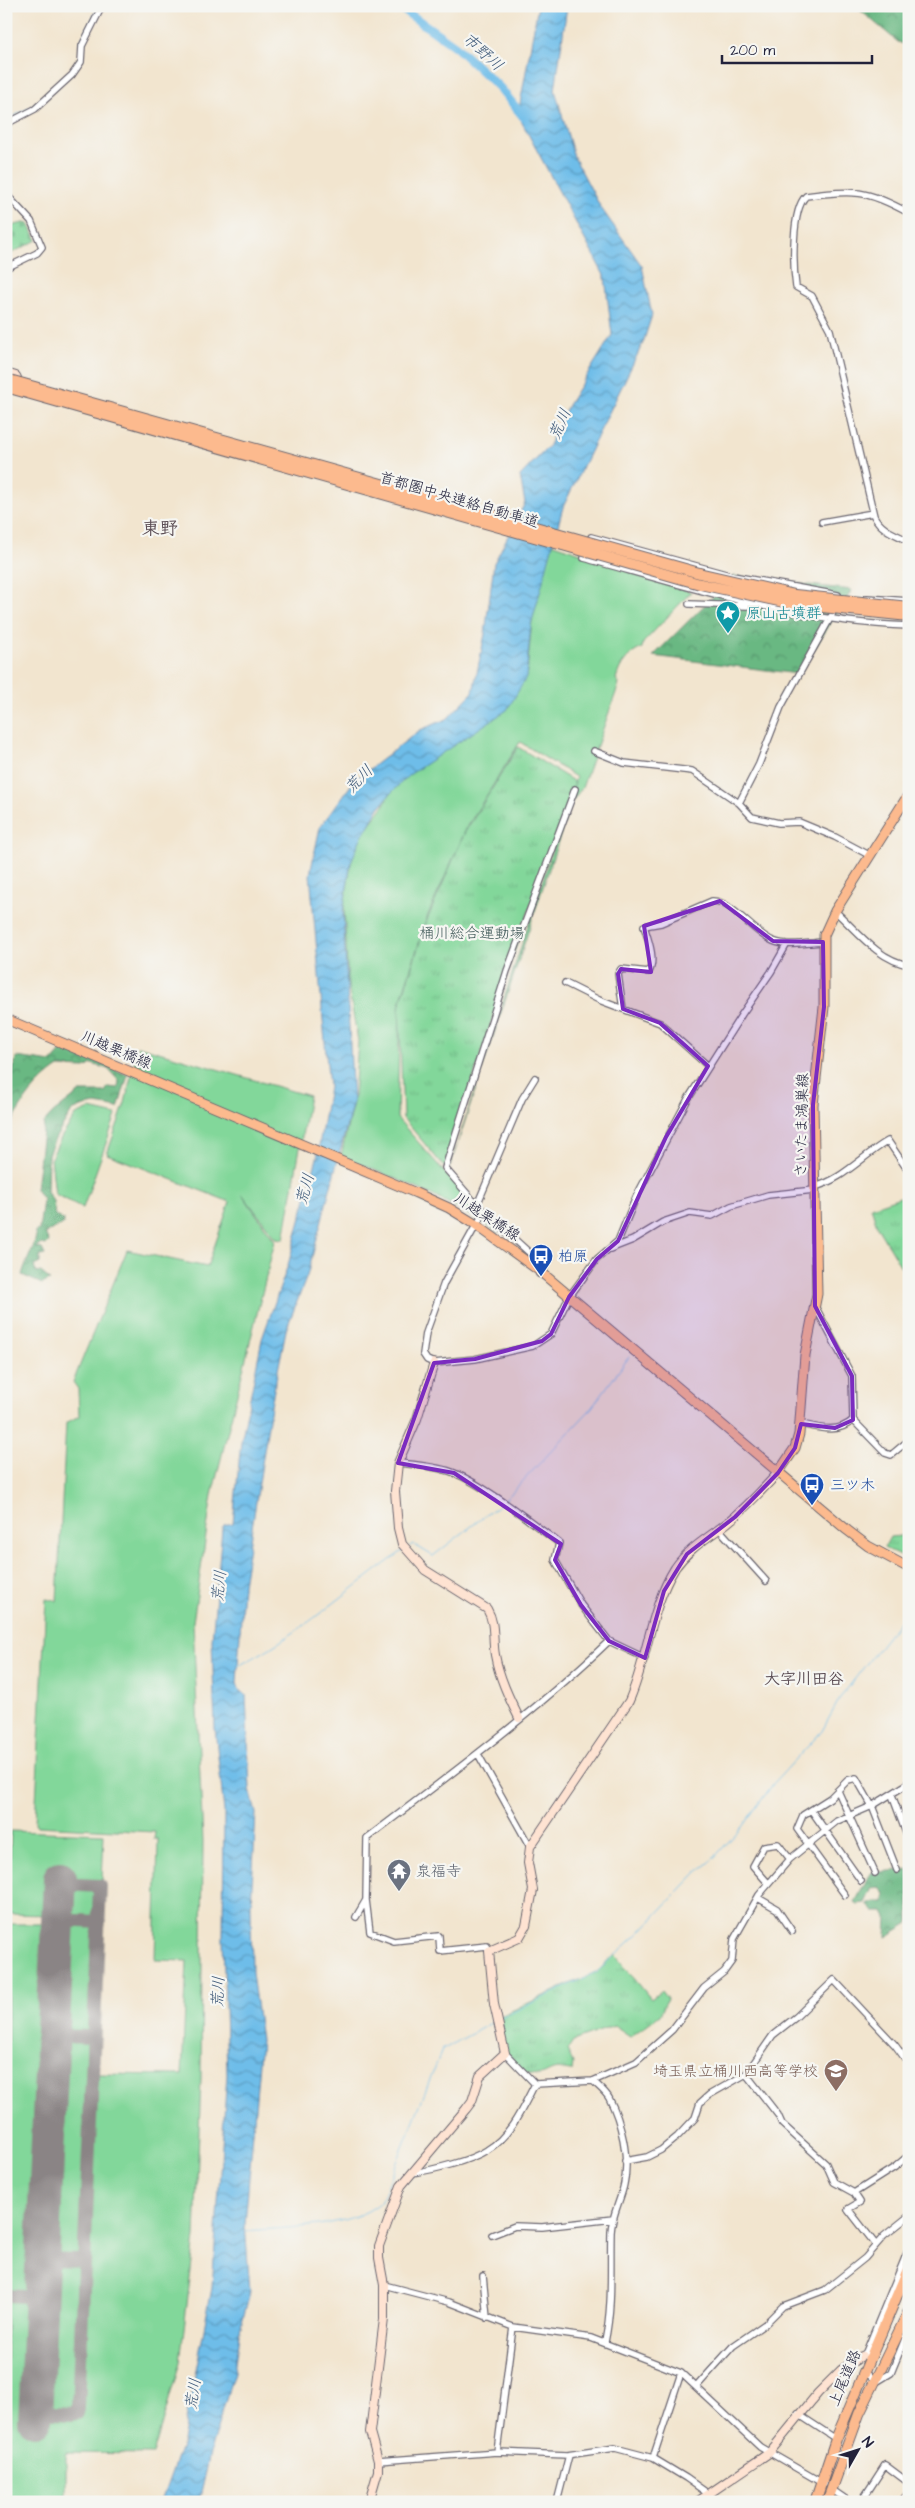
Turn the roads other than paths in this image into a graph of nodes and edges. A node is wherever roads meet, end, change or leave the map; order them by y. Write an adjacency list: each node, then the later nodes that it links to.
1 (10, 6): 3 (street)
2 (102, 6): 4 (street)
3 (6, 12)
4 (6, 124)
5 (6, 194): 7 (street)
6 (909, 213): 11 (street)
7 (6, 268)
8 (6, 373): 10 (street)
9 (6, 379): 20 (highway, 首都圏中央連絡自動車道, bridge)
10 (6, 389): 21 (highway, 首都圏中央連絡自動車道, bridge)
11 (874, 512): 12 (street); 13 (street)
12 (822, 522)
13 (909, 541)
14 (662, 555): 15 (street); 15 (street); 16 (street)
15 (657, 578): 18 (street)
16 (843, 596): 17 (street); 22 (street)
17 (909, 601)
18 (754, 603): 19 (street); 22 (street)
19 (689, 604)
20 (909, 607)
21 (909, 616)
22 (830, 617): 23 (street); 27 (street)
23 (909, 626)
24 (594, 751): 27 (street)
25 (575, 789): 40 (street)
26 (909, 794): 28 (main road, さいたま鴻巣線)
27 (738, 803): 28 (street)
28 (869, 856): 29 (main road, さいたま鴻巣線)
29 (835, 911): 30 (main road, さいたま鴻巣線); 32 (street)
30 (823, 942): 31 (street); 39 (main road, さいたま鴻巣線)
31 (788, 944): 34 (street); 36 (street)
32 (909, 965)
33 (566, 983): 34 (street)
34 (623, 1009): 36 (street)
35 (6, 1019): 46 (main road, 川越栗橋線)
36 (708, 1066): 45 (street)
37 (536, 1078): 40 (street)
38 (909, 1172): 39 (street)
39 (814, 1188): 45 (street); 48 (main road, さいたま鴻巣線)
40 (477, 1205): 41 (street)
41 (484, 1212): 42 (street); 46 (street)
42 (478, 1221)
43 (474, 1229): 49 (street)
44 (499, 1246): 46 (street)
45 (610, 1248): 47 (street)
46 (541, 1272): 47 (main road, 川越栗橋線)
47 (569, 1297): 49 (street); 54 (main road, 川越栗橋線)
48 (815, 1306): 50 (street); 51 (main road, さいたま鴻巣線)
49 (434, 1362): 53 (street)
50 (853, 1420): 51 (street); 52 (street)
51 (801, 1424): 54 (main road, さいたま鴻巣線)
52 (909, 1440)
53 (398, 1463): 58 (street); 60 (street)
54 (778, 1473): 55 (street); 56 (main road, 川越栗橋線)
55 (719, 1530): 57 (street); 59 (street)
56 (909, 1568)
57 (766, 1581)
58 (609, 1641): 59 (street); 60 (street)
59 (645, 1658): 71 (street)
60 (519, 1718): 61 (street)
61 (478, 1754): 71 (street); 79 (street)
62 (909, 1783): 64 (street)
63 (838, 1791): 65 (street); 66 (street); 67 (street)
64 (892, 1795): 65 (street); 69 (street)
65 (872, 1806): 67 (street); 73 (street)
66 (810, 1810): 68 (street); 70 (street)
67 (850, 1814): 68 (street); 74 (street)
68 (825, 1830): 70 (street); 75 (street)
69 (909, 1841)
70 (808, 1844): 72 (street); 77 (street)
71 (530, 1847): 82 (street)
72 (790, 1858): 76 (street); 76 (street)
73 (897, 1870)
74 (874, 1872)
75 (861, 1881)
76 (768, 1883): 78 (street)
77 (845, 1895)
78 (758, 1898): 81 (street); 86 (street)
79 (366, 1900): 80 (street); 82 (street)
80 (356, 1917)
81 (792, 1932)
82 (489, 1951): 83 (street)
83 (505, 2053): 87 (street); 90 (street)
84 (909, 2064): 85 (street)
85 (746, 2074): 89 (street); 91 (street)
86 (593, 2081): 87 (street); 89 (street)
87 (535, 2084): 90 (street)
88 (909, 2155): 91 (street)
89 (625, 2161): 93 (street)
90 (412, 2173): 99 (street)
91 (854, 2193): 95 (street)
92 (909, 2216): 95 (street)
93 (613, 2219): 94 (street); 104 (street)
94 (492, 2235)
95 (876, 2245): 109 (street)
96 (909, 2248): 105 (street)
97 (909, 2267): 106 (highway, 上尾道路)
98 (483, 2276): 101 (street)
99 (384, 2285): 101 (street); 116 (street)
100 (909, 2311): 108 (highway, 上尾道路)
101 (487, 2318): 102 (street)
102 (513, 2326): 104 (street); 112 (street)
103 (909, 2329): 108 (street)
104 (605, 2342): 107 (street)
105 (862, 2356): 110 (street)
106 (865, 2369): 108 (street); 117 (highway, 上尾道路)
107 (681, 2373): 109 (street); 115 (street)
108 (874, 2380): 119 (highway, 上尾道路)
109 (697, 2386): 113 (street)
110 (798, 2414): 111 (street); 113 (street)
111 (833, 2437)
112 (498, 2452): 114 (street); 116 (street)
113 (769, 2453): 117 (street); 120 (street)
114 (568, 2455): 115 (street); 123 (street)
115 (653, 2458): 120 (street)
116 (378, 2462): 122 (street)
117 (821, 2482): 119 (street); 126 (highway, 上尾道路)
118 (909, 2483): 129 (street)
119 (830, 2489): 127 (highway, 上尾道路); 128 (street)
120 (708, 2493): 124 (street); 125 (street)
121 (909, 2495): 130 (street)
122 (369, 2502)
123 (557, 2502)
124 (697, 2502)
125 (715, 2502)
126 (815, 2502)
127 (827, 2502)
128 (850, 2502)
129 (861, 2502)
130 (902, 2502)

